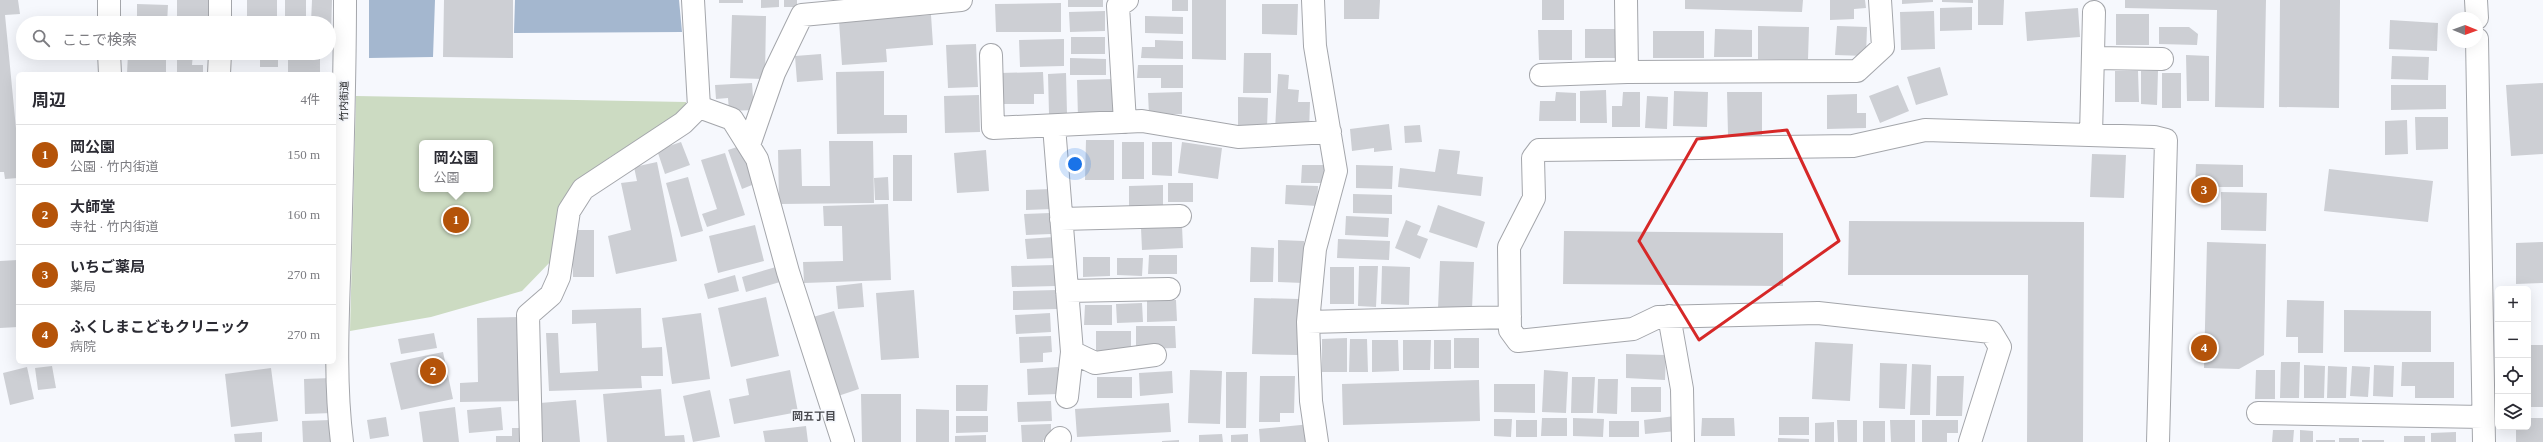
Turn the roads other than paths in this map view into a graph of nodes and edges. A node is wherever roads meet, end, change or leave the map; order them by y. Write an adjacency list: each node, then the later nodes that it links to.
1 (109, 0): 14 (street)
2 (220, 0): 15 (street)
3 (345, 0): 45 (street, 竹内街道)
4 (693, 0): 16 (street)
5 (704, 0): 16 (street)
6 (961, 0): 32 (street)
7 (1127, 0): 28 (street)
8 (1313, 0): 30 (street)
9 (1626, 0): 25 (street)
10 (1880, 0): 25 (street)
11 (2476, 0): 13 (street)
12 (2094, 12): 19 (street)
13 (2477, 12)
14 (109, 16)
15 (220, 16)
16 (695, 29): 27 (street)
17 (2477, 48): 44 (street)
18 (991, 55): 29 (street)
19 (2093, 58): 20 (street); 31 (street)
20 (2162, 58)
21 (109, 60): 23 (street)
22 (220, 60): 24 (street)
23 (110, 72)
24 (219, 72)
25 (1627, 72): 26 (street)
26 (1541, 75)
27 (699, 107): 32 (street); 46 (street)
28 (1125, 122): 29 (street); 30 (street)
29 (1054, 126): 34 (street)
30 (1330, 132): 39 (street)
31 (2091, 135): 38 (street); 51 (street)
32 (750, 145): 47 (street)
33 (1180, 216): 34 (street)
34 (1061, 219): 36 (street)
35 (1169, 289): 36 (street)
36 (1067, 291): 40 (street)
37 (1669, 316): 38 (street); 49 (street); 50 (street)
38 (1510, 318): 39 (street)
39 (1308, 322): 48 (street)
40 (1072, 352): 41 (street); 42 (street)
41 (1155, 355)
42 (1067, 396)
43 (2258, 413): 44 (street)
44 (2484, 417): 52 (street)
45 (342, 442)
46 (531, 442)
47 (843, 442)
48 (1317, 442)
49 (1683, 442)
50 (1970, 442)
51 (2158, 442)
52 (2484, 442)

